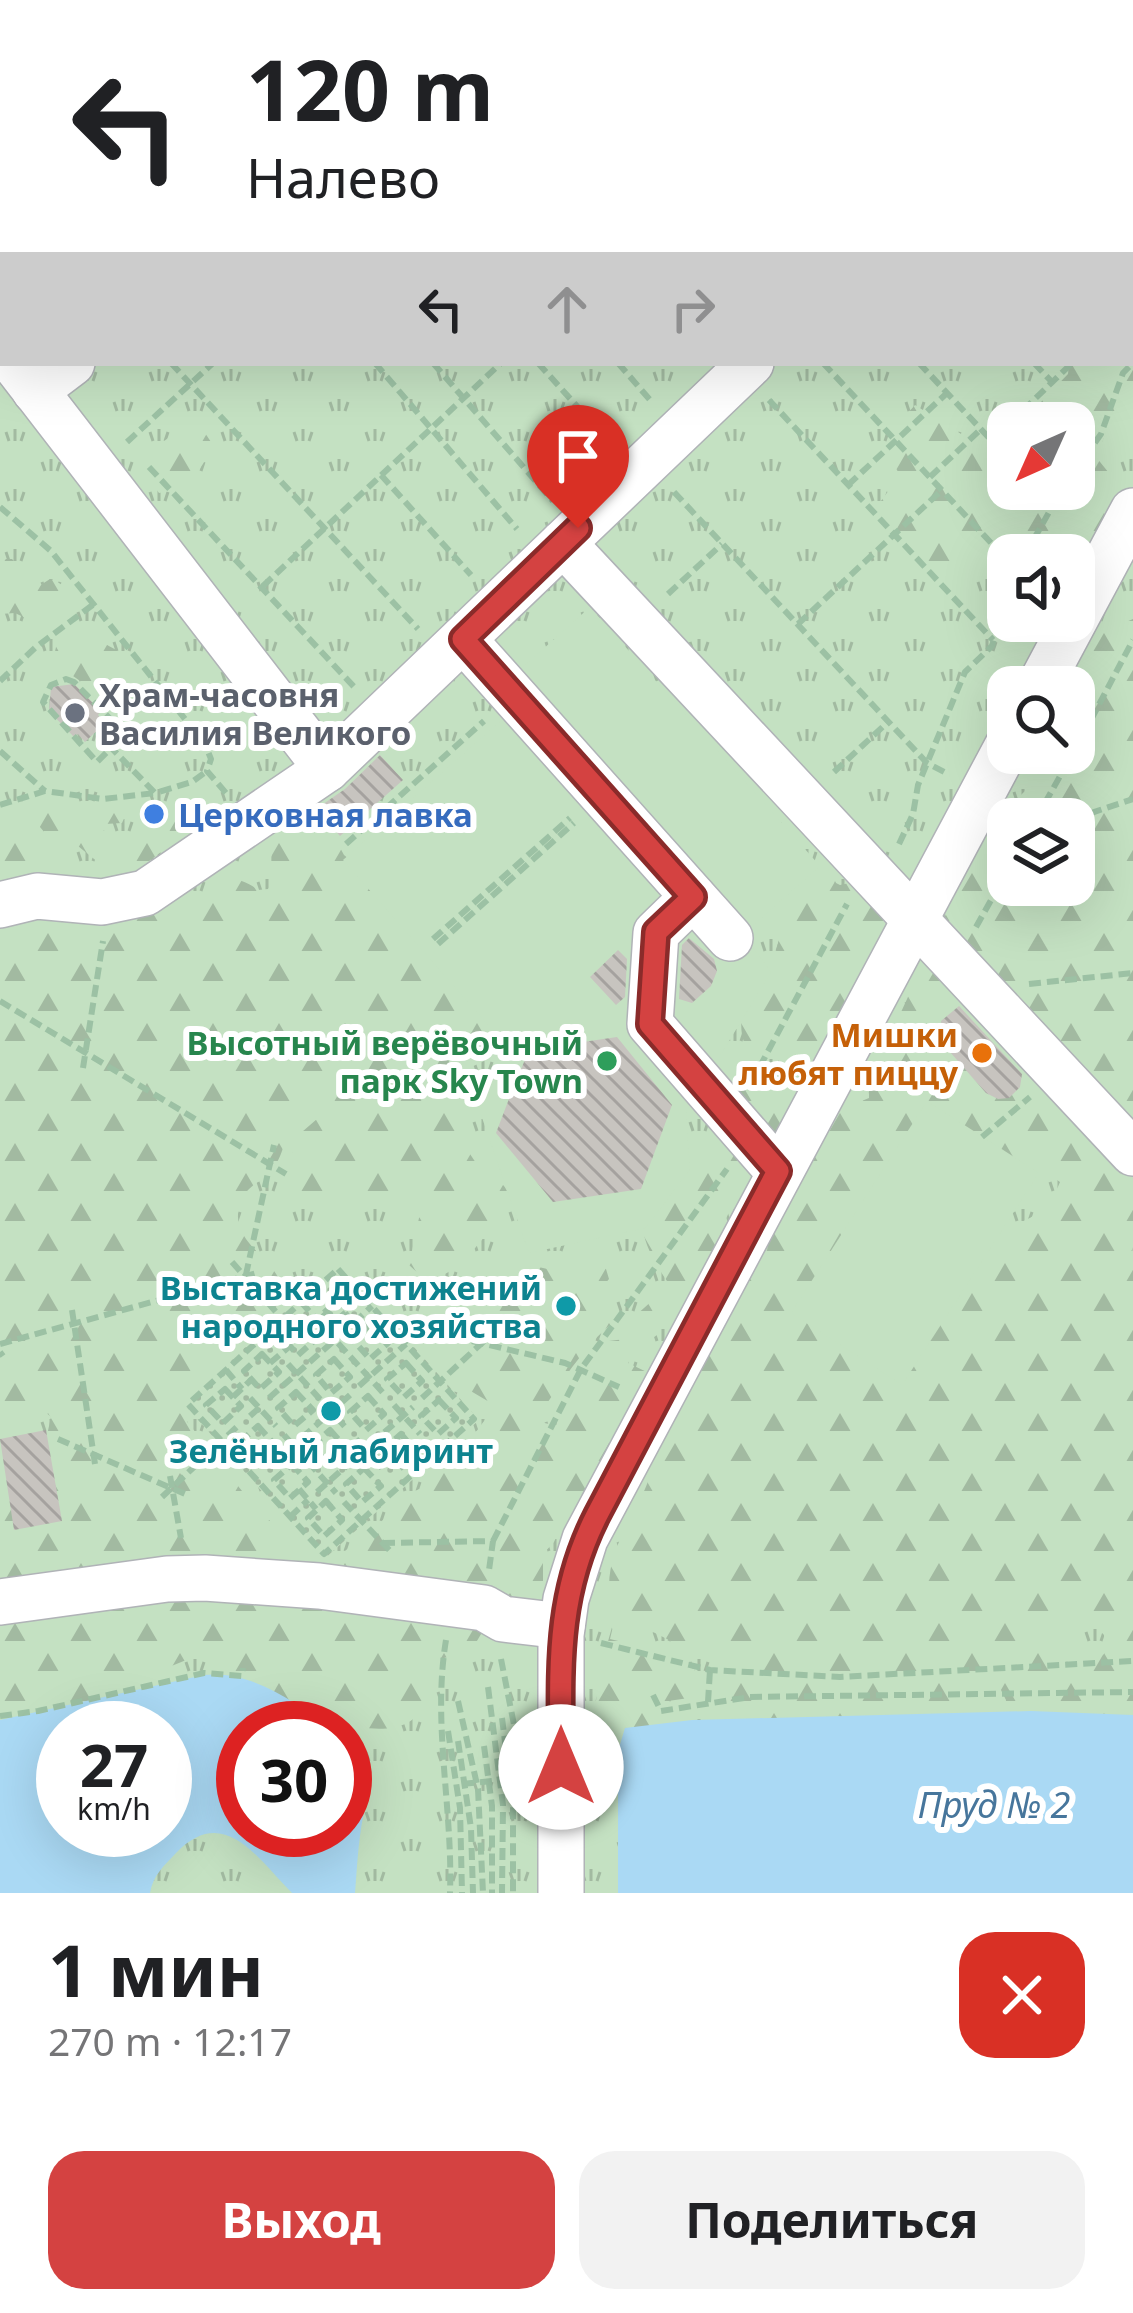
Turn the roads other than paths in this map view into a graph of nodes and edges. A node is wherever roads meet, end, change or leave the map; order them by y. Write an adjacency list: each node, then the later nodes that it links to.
1 (62, 366): 3 (street)
2 (746, 367): 5 (street)
3 (25, 377): 8 (street)
4 (1133, 511): 7 (street)
5 (562, 544): 6 (street); 12 (street)
6 (454, 648): 8 (street); 10 (street)
7 (1050, 666)
8 (327, 769): 11 (street)
9 (993, 774): 12 (street)
10 (693, 897): 13 (street); 14 (street)
11 (0, 905)
12 (916, 918): 14 (street); 15 (street)
13 (730, 938)
14 (754, 1142): 17 (street)
15 (1133, 1153)
16 (0, 1602): 17 (street)
17 (561, 1630): 18 (street)
18 (561, 1893)

